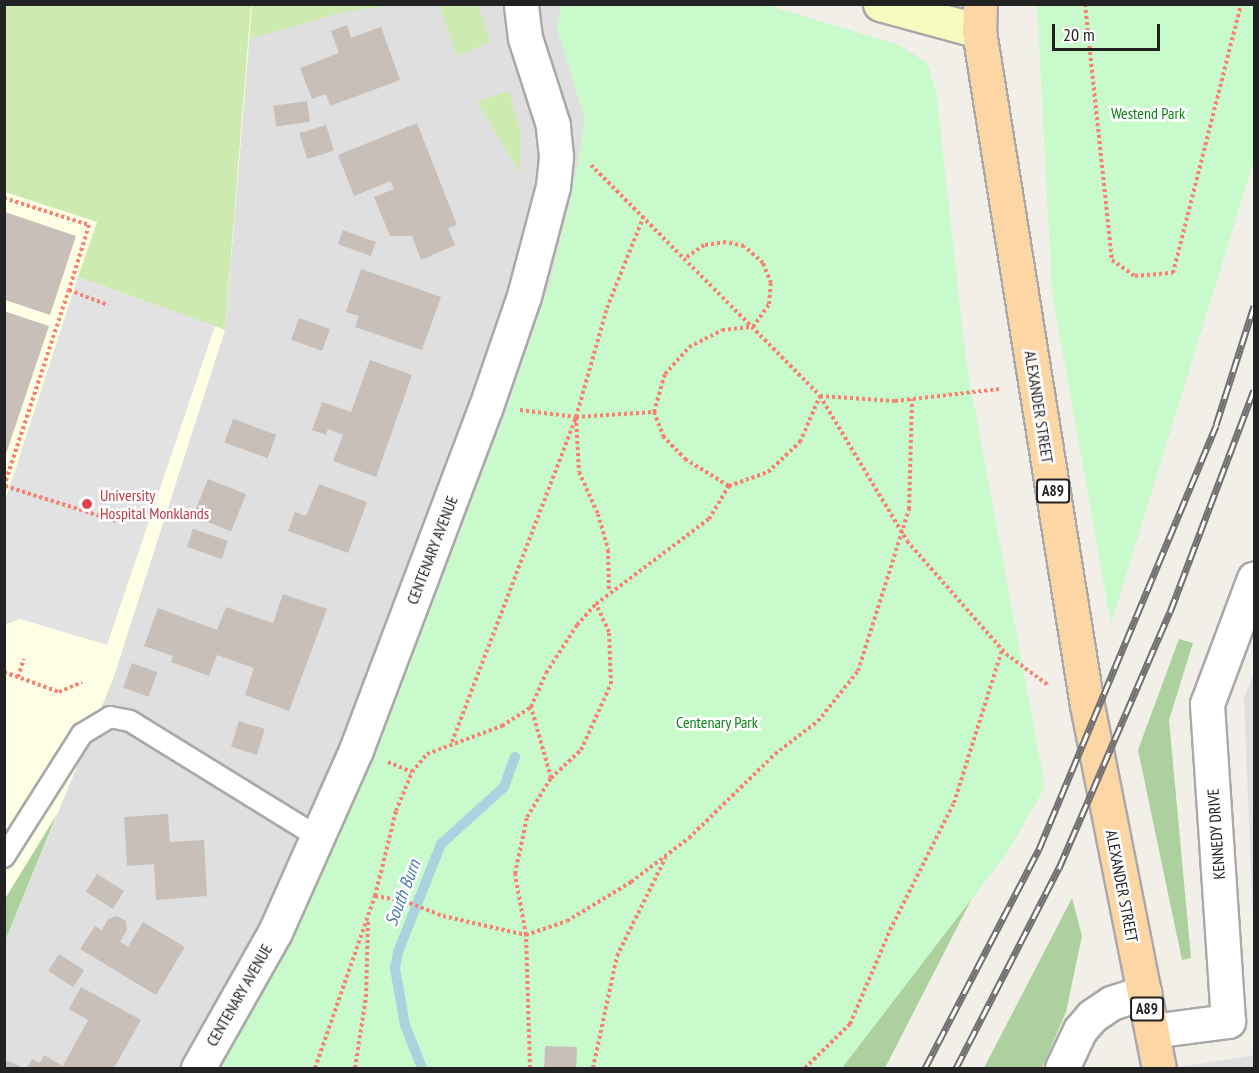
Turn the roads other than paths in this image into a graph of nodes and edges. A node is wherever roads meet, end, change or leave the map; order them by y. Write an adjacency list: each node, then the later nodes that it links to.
1 (521, 4): 5 (street, CENTENARY AVENUE)
2 (880, 4): 3 (street)
3 (978, 13): 7 (main road, ALEXANDER STREET / A89)
4 (1254, 578): 8 (street, KENNEDY DRIVE)
5 (318, 837): 6 (lane); 10 (street, CENTENARY AVENUE)
6 (4, 857)
7 (1144, 992): 9 (main road, A89); 11 (street)
8 (1241, 1019): 9 (street, KENNEDY DRIVE)
9 (1152, 1031): 12 (main road, A89)
10 (198, 1068)
11 (1062, 1068)
12 (1159, 1068)

